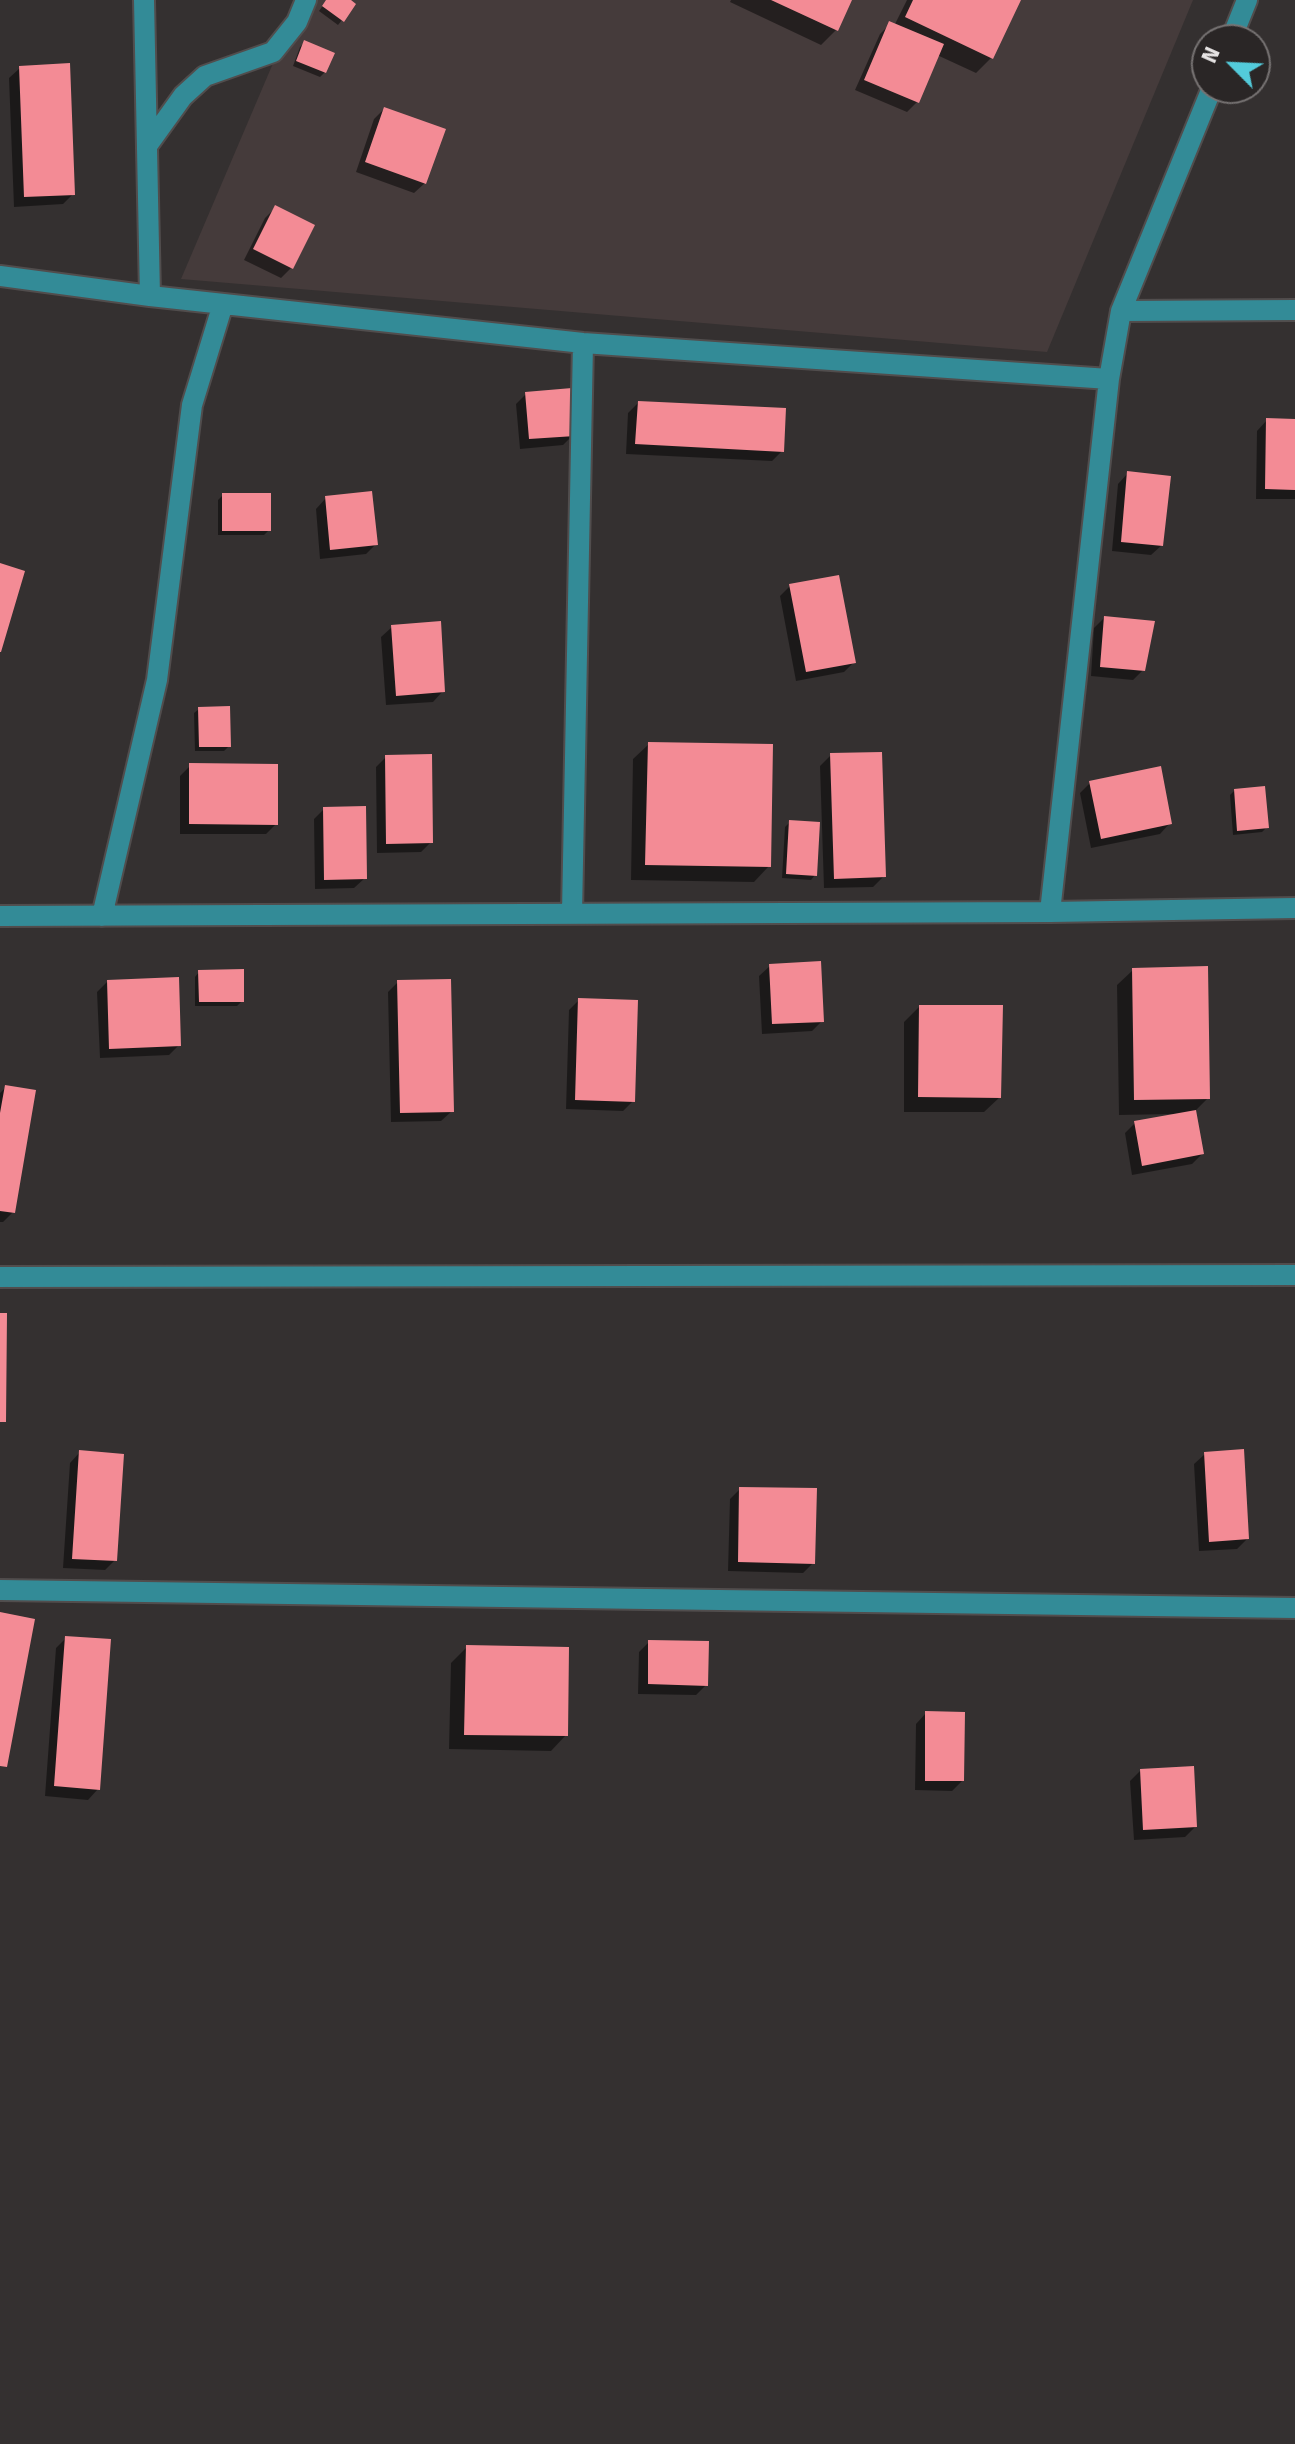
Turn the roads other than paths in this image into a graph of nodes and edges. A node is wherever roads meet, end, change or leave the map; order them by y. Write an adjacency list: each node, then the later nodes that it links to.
1 (144, 0): 6 (street)
2 (306, 0): 6 (street)
3 (1247, 0): 4 (street)
4 (1237, 24)
5 (1205, 104): 11 (street)
6 (147, 146): 8 (street)
7 (0, 276): 8 (street)
8 (150, 296): 9 (street)
9 (223, 304): 12 (street); 18 (street)
10 (1295, 310): 11 (street)
11 (1121, 311): 13 (street)
12 (583, 343): 13 (street); 16 (street)
13 (1109, 379): 15 (street)
14 (1295, 908): 15 (street)
15 (1050, 912): 16 (street)
16 (572, 913): 18 (street)
17 (0, 916): 18 (street)
18 (102, 916)
19 (1295, 1275): 20 (street)
20 (0, 1277)
21 (0, 1590): 22 (street)
22 (1295, 1608)

